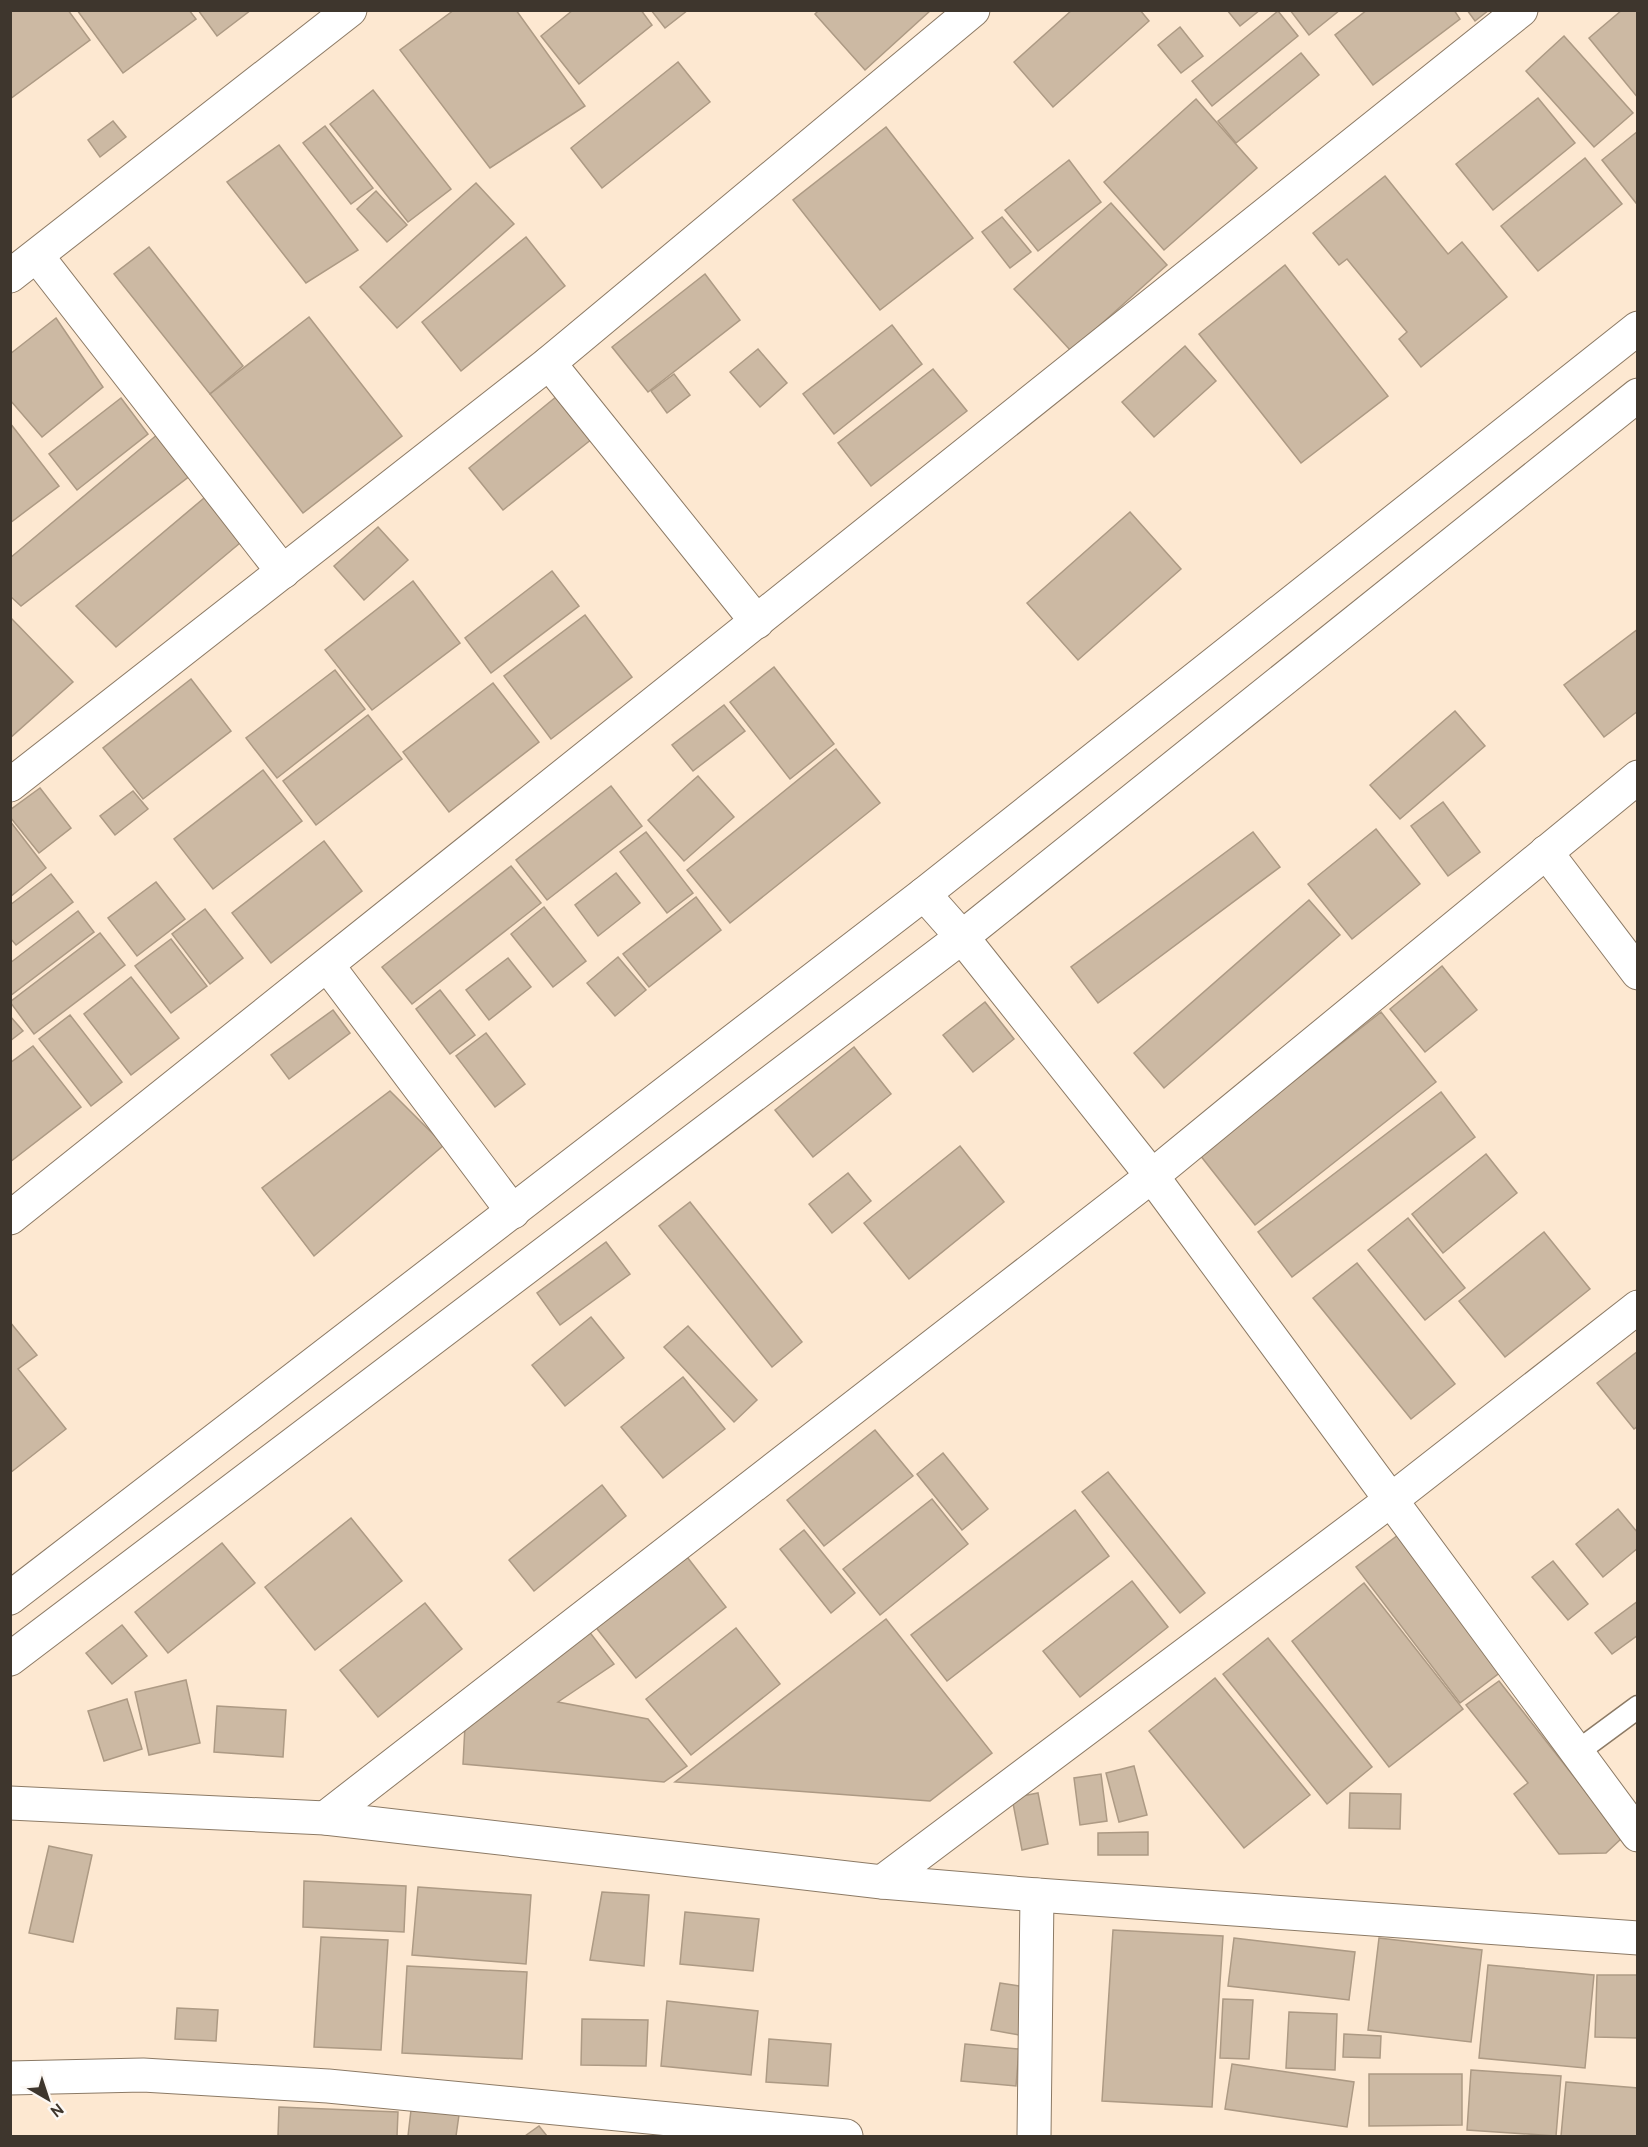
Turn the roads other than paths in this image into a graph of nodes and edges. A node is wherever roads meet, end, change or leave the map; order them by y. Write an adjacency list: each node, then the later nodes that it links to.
1 (350, 10): 4 (street)
2 (973, 10): 7 (street)
3 (1521, 10): 10 (street)
4 (38, 256): 5 (street); 9 (street)
5 (10, 276)
6 (1638, 328): 14 (street)
7 (549, 363): 9 (street); 10 (street)
8 (1638, 395): 15 (street)
9 (283, 572): 12 (street)
10 (757, 622): 16 (street)
11 (1638, 777): 13 (street)
12 (10, 784)
13 (1546, 852): 17 (street); 18 (street)
14 (924, 894): 15 (street); 19 (street)
15 (962, 938): 18 (street); 24 (street)
16 (328, 966): 19 (street); 20 (street)
17 (1638, 973)
18 (1152, 1176): 22 (street); 28 (street)
19 (513, 1212): 23 (street)
20 (10, 1218)
21 (1638, 1307): 22 (street)
22 (1391, 1500): 26 (street); 30 (street)
23 (10, 1598)
24 (10, 1659)
25 (1638, 1707): 26 (lane)
26 (1576, 1752): 29 (street)
27 (10, 1803): 28 (street)
28 (325, 1818): 30 (street)
29 (1638, 1835)
30 (882, 1882): 31 (street)
31 (1037, 1895): 32 (street); 35 (street)
32 (1638, 1938)
33 (10, 2078): 34 (street)
34 (846, 2136)
35 (1034, 2136)

